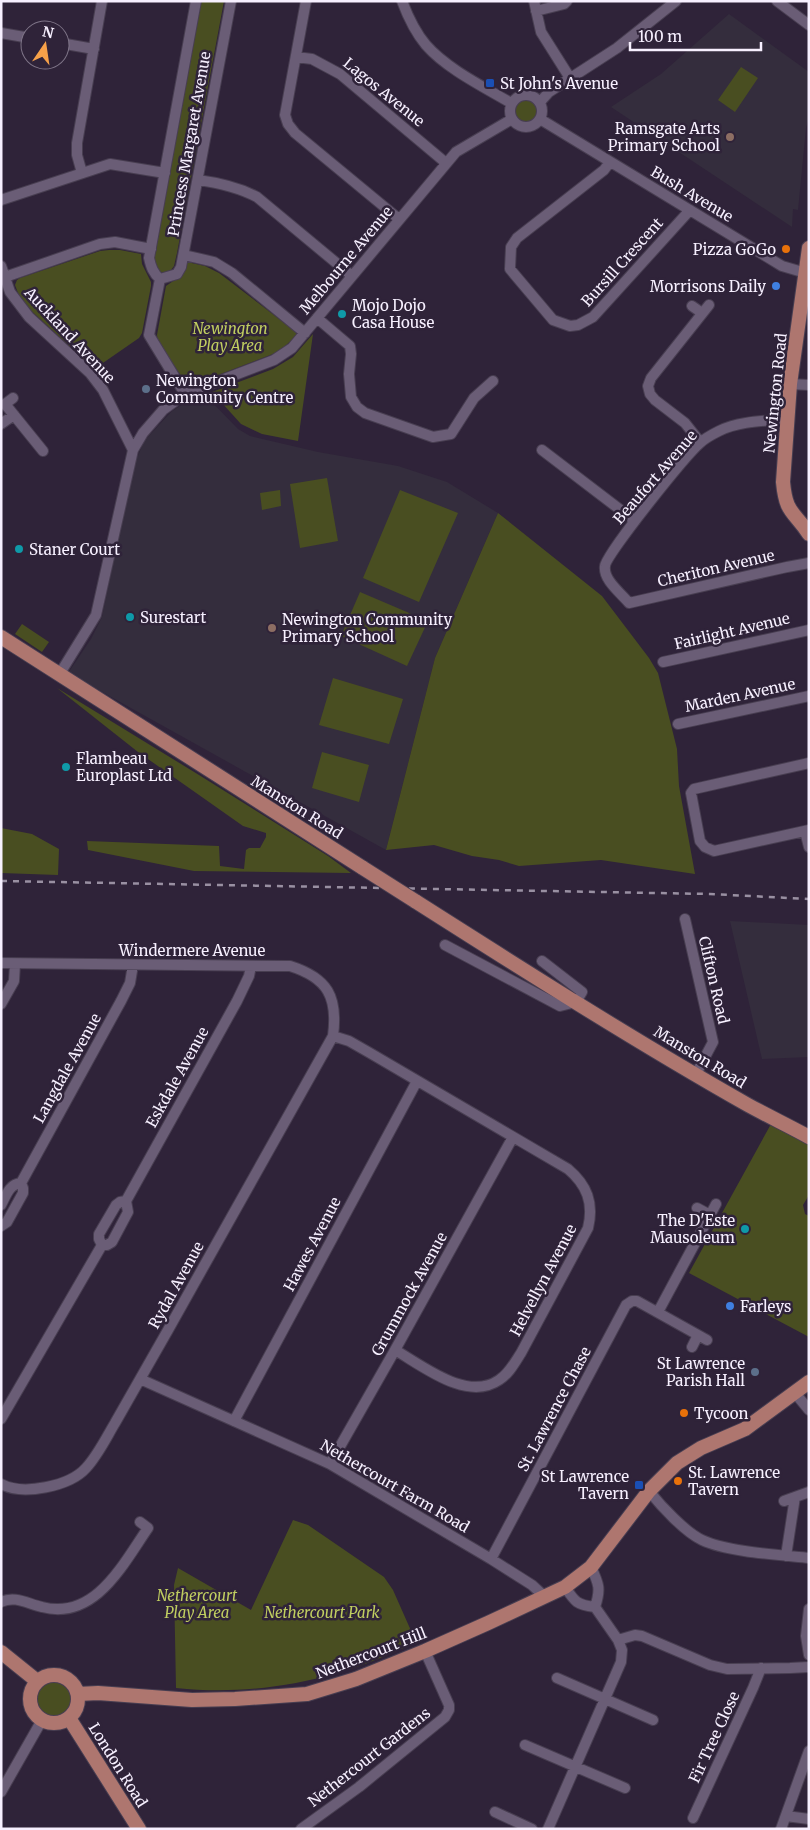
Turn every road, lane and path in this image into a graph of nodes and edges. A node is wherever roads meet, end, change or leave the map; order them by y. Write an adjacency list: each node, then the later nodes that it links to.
1 (102, 1): 14 (street)
2 (196, 1): 24 (street, Princess Margaret Avenue)
3 (231, 1): 25 (street, Princess Margaret Avenue)
4 (306, 1): 15 (street)
5 (402, 1): 18 (street)
6 (567, 1): 9 (street)
7 (676, 1): 16 (street)
8 (777, 1): 10 (street)
9 (535, 6): 16 (street)
10 (809, 24)
11 (1, 33): 12 (street)
12 (20, 36)
13 (70, 45): 14 (street)
14 (94, 49): 23 (street)
15 (296, 57): 22 (street, Lagos Avenue); 28 (street)
16 (570, 78): 17 (street)
17 (540, 102): 18 (street); 20 (street)
18 (512, 103): 19 (street)
19 (512, 119): 20 (street); 22 (street, Melbourne Avenue)
20 (540, 119): 21 (street, Bush Avenue)
21 (610, 162): 27 (street, Bush Avenue); 27 (street, Bursill Crescent)
22 (446, 163): 28 (street, Melbourne Avenue)
23 (82, 173): 24 (street); 26 (street)
24 (165, 173): 30 (street, Princess Margaret Avenue)
25 (198, 180): 31 (street, Princess Margaret Avenue); 34 (street)
26 (1, 200)
27 (690, 210): 33 (street, Bush Avenue)
28 (399, 219): 34 (street, Melbourne Avenue)
29 (809, 248): 33 (main road, Newington Road)
30 (150, 249): 35 (street); 36 (street, Princess Margaret Avenue)
31 (184, 255): 36 (street, Princess Margaret Avenue); 39 (street)
32 (1, 266): 35 (street, Auckland Avenue)
33 (807, 274): 41 (main road, Newington Road)
34 (352, 276): 38 (street, Melbourne Avenue)
35 (5, 277): 49 (street, Auckland Avenue)
36 (160, 278): 43 (street)
37 (692, 306): 48 (street)
38 (317, 318): 39 (street, Melbourne Avenue); 40 (street)
39 (305, 333): 43 (street, Melbourne Avenue)
40 (494, 381)
41 (790, 384): 42 (street); 46 (main road, Newington Road)
42 (809, 385)
43 (185, 394): 49 (street)
44 (13, 398): 45 (street)
45 (14, 415): 47 (street); 51 (street)
46 (787, 419): 48 (street, Beaufort Avenue); 53 (main road, Newington Road)
47 (1, 424)
48 (700, 442): 52 (street, Beaufort Avenue)
49 (133, 450): 59 (street)
50 (542, 450): 52 (street)
51 (43, 451)
52 (635, 521): 55 (street, Beaufort Avenue)
53 (808, 531)
54 (809, 563): 55 (street, Cheriton Avenue)
55 (630, 603)
56 (809, 630): 58 (street, Fairlight Avenue)
57 (1, 637): 59 (main road, Manston Road)
58 (663, 662)
59 (59, 676): 72 (main road, Manston Road, bridge)
60 (809, 696): 61 (street, Marden Avenue)
61 (678, 724)
62 (809, 763): 63 (street)
63 (807, 830): 64 (street)
64 (809, 846)
65 (685, 919): 75 (street, Clifton Road)
66 (445, 945): 72 (street)
67 (542, 961): 72 (street)
68 (1, 963): 69 (street, Windermere Avenue)
69 (15, 964): 70 (street, Windermere Avenue); 73 (street)
70 (133, 965): 71 (street, Windermere Avenue); 79 (street, Langdale Avenue)
71 (250, 966): 74 (street, Windermere Avenue); 80 (street, Eskdale Avenue)
72 (576, 1002): 75 (main road, Manston Road)
73 (1, 1004)
74 (333, 1036): 76 (street, Helvellyn Avenue); 90 (street, Rydal Avenue)
75 (696, 1074): 78 (main road, Manston Road)
76 (417, 1081): 77 (street, Helvellyn Avenue); 95 (street, Hawes Avenue)
77 (512, 1137): 89 (street, Grummock Avenue); 89 (street, Helvellyn Avenue)
78 (809, 1137)
79 (21, 1183): 82 (street, Langdale Avenue); 85 (street, Langdale Avenue)
80 (126, 1201): 86 (street, Eskdale Avenue); 86 (street, Eskdale Avenue)
81 (716, 1204): 84 (street)
82 (1, 1205)
83 (697, 1208): 84 (street)
84 (710, 1215): 87 (street)
85 (1, 1226)
86 (102, 1245): 94 (street, Eskdale Avenue)
87 (658, 1312): 88 (street, St. Lawrence Chase); 105 (street, St. Lawrence Chase)
88 (692, 1347)
89 (395, 1350): 96 (street, Grummock Avenue)
90 (140, 1379): 95 (street, Nethercourt Farm Road); 97 (street, Rydal Avenue)
91 (809, 1382): 92 (main road, Nethercourt Hill)
92 (795, 1392): 93 (street); 98 (main road, Nethercourt Hill)
93 (809, 1410)
94 (1, 1420)
95 (234, 1421): 96 (street, Nethercourt Farm Road)
96 (330, 1464): 105 (street, Nethercourt Farm Road)
97 (1, 1484)
98 (648, 1491): 103 (street); 106 (main road, Nethercourt Hill)
99 (809, 1492): 100 (street)
100 (795, 1497): 101 (street); 103 (street)
101 (784, 1501)
102 (140, 1522): 109 (street)
103 (786, 1556): 104 (street)
104 (809, 1558)
105 (491, 1559): 108 (street, Nethercourt Farm Road)
106 (591, 1567): 107 (main road, Nethercourt Hill); 110 (street)
107 (565, 1587): 108 (main road, Nethercourt Hill); 110 (street)
108 (546, 1597): 113 (main road, Nethercourt Hill)
109 (1, 1602)
110 (595, 1607): 112 (street)
111 (809, 1609): 115 (street)
112 (618, 1640): 117 (street); 121 (street)
113 (425, 1651): 120 (main road, Nethercourt Hill); 135 (street, Nethercourt Gardens)
114 (1, 1652): 119 (main road)
115 (809, 1655)
116 (809, 1666): 117 (street)
117 (761, 1668): 132 (street, Fir Tree Close)
118 (557, 1678): 121 (street)
119 (37, 1681): 120 (main road); 123 (main road)
120 (78, 1694): 122 (main road)
121 (605, 1699): 124 (street); 127 (street)
122 (69, 1718): 123 (main road); 134 (main road, London Road)
123 (42, 1720): 129 (street)
124 (653, 1720)
125 (525, 1745): 127 (street)
126 (809, 1751): 131 (street)
127 (575, 1766): 128 (street); 137 (street)
128 (625, 1788)
129 (1, 1792)
130 (495, 1812): 136 (street)
131 (786, 1816): 133 (street); 138 (street)
132 (693, 1818)
133 (809, 1819)
134 (139, 1829)
135 (302, 1829)
136 (532, 1829)
137 (548, 1829)
138 (781, 1829)

